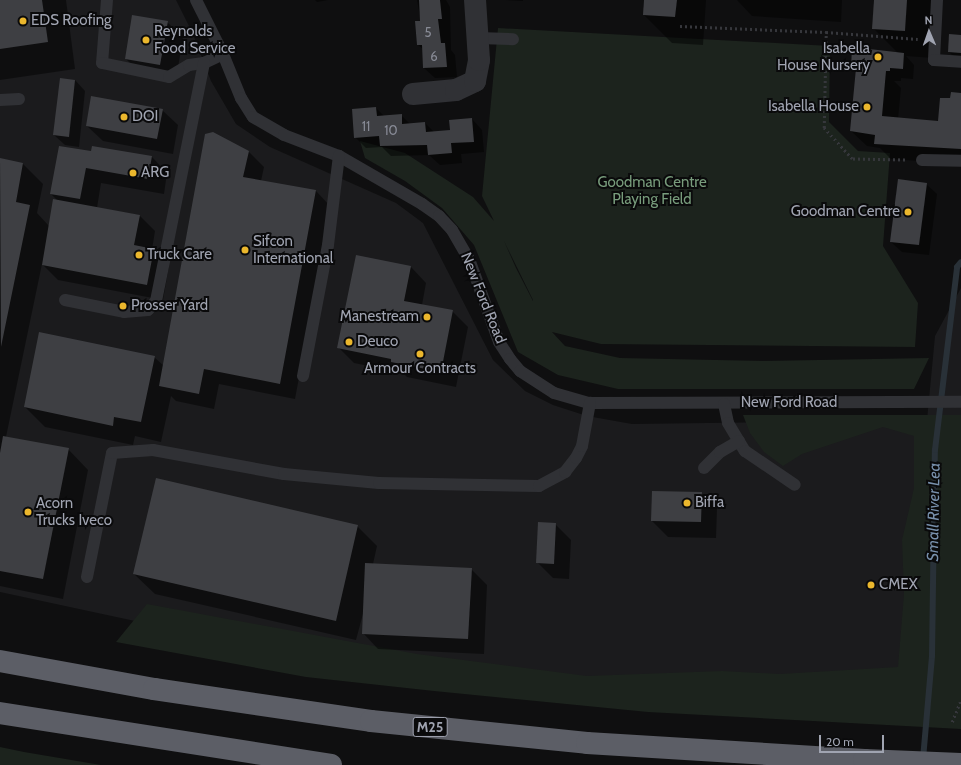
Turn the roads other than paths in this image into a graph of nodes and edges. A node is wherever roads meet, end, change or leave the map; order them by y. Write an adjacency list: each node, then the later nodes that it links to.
1 (107, 0): 9 (lane)
2 (196, 0): 7 (lane, New Ford Road)
3 (475, 0): 5 (street)
4 (937, 0): 8 (lane)
5 (478, 38): 6 (lane); 10 (street)
6 (512, 39)
7 (223, 54): 9 (lane); 13 (lane, New Ford Road)
8 (961, 62)
9 (204, 63): 16 (lane)
10 (413, 94)
11 (19, 99): 12 (lane)
12 (0, 100)
13 (339, 156): 17 (lane); 19 (lane, New Ford Road)
14 (922, 160): 15 (lane)
15 (961, 161)
16 (65, 300)
17 (303, 376)
18 (961, 402): 20 (lane, New Ford Road)
19 (590, 403): 20 (lane, New Ford Road); 24 (lane)
20 (724, 404): 21 (lane)
21 (739, 441): 22 (lane); 23 (lane)
22 (704, 468)
23 (795, 485)
24 (87, 577)
25 (0, 661): 27 (highway, M25, bridge)
26 (0, 713): 28 (highway)
27 (961, 764)
28 (331, 765)

